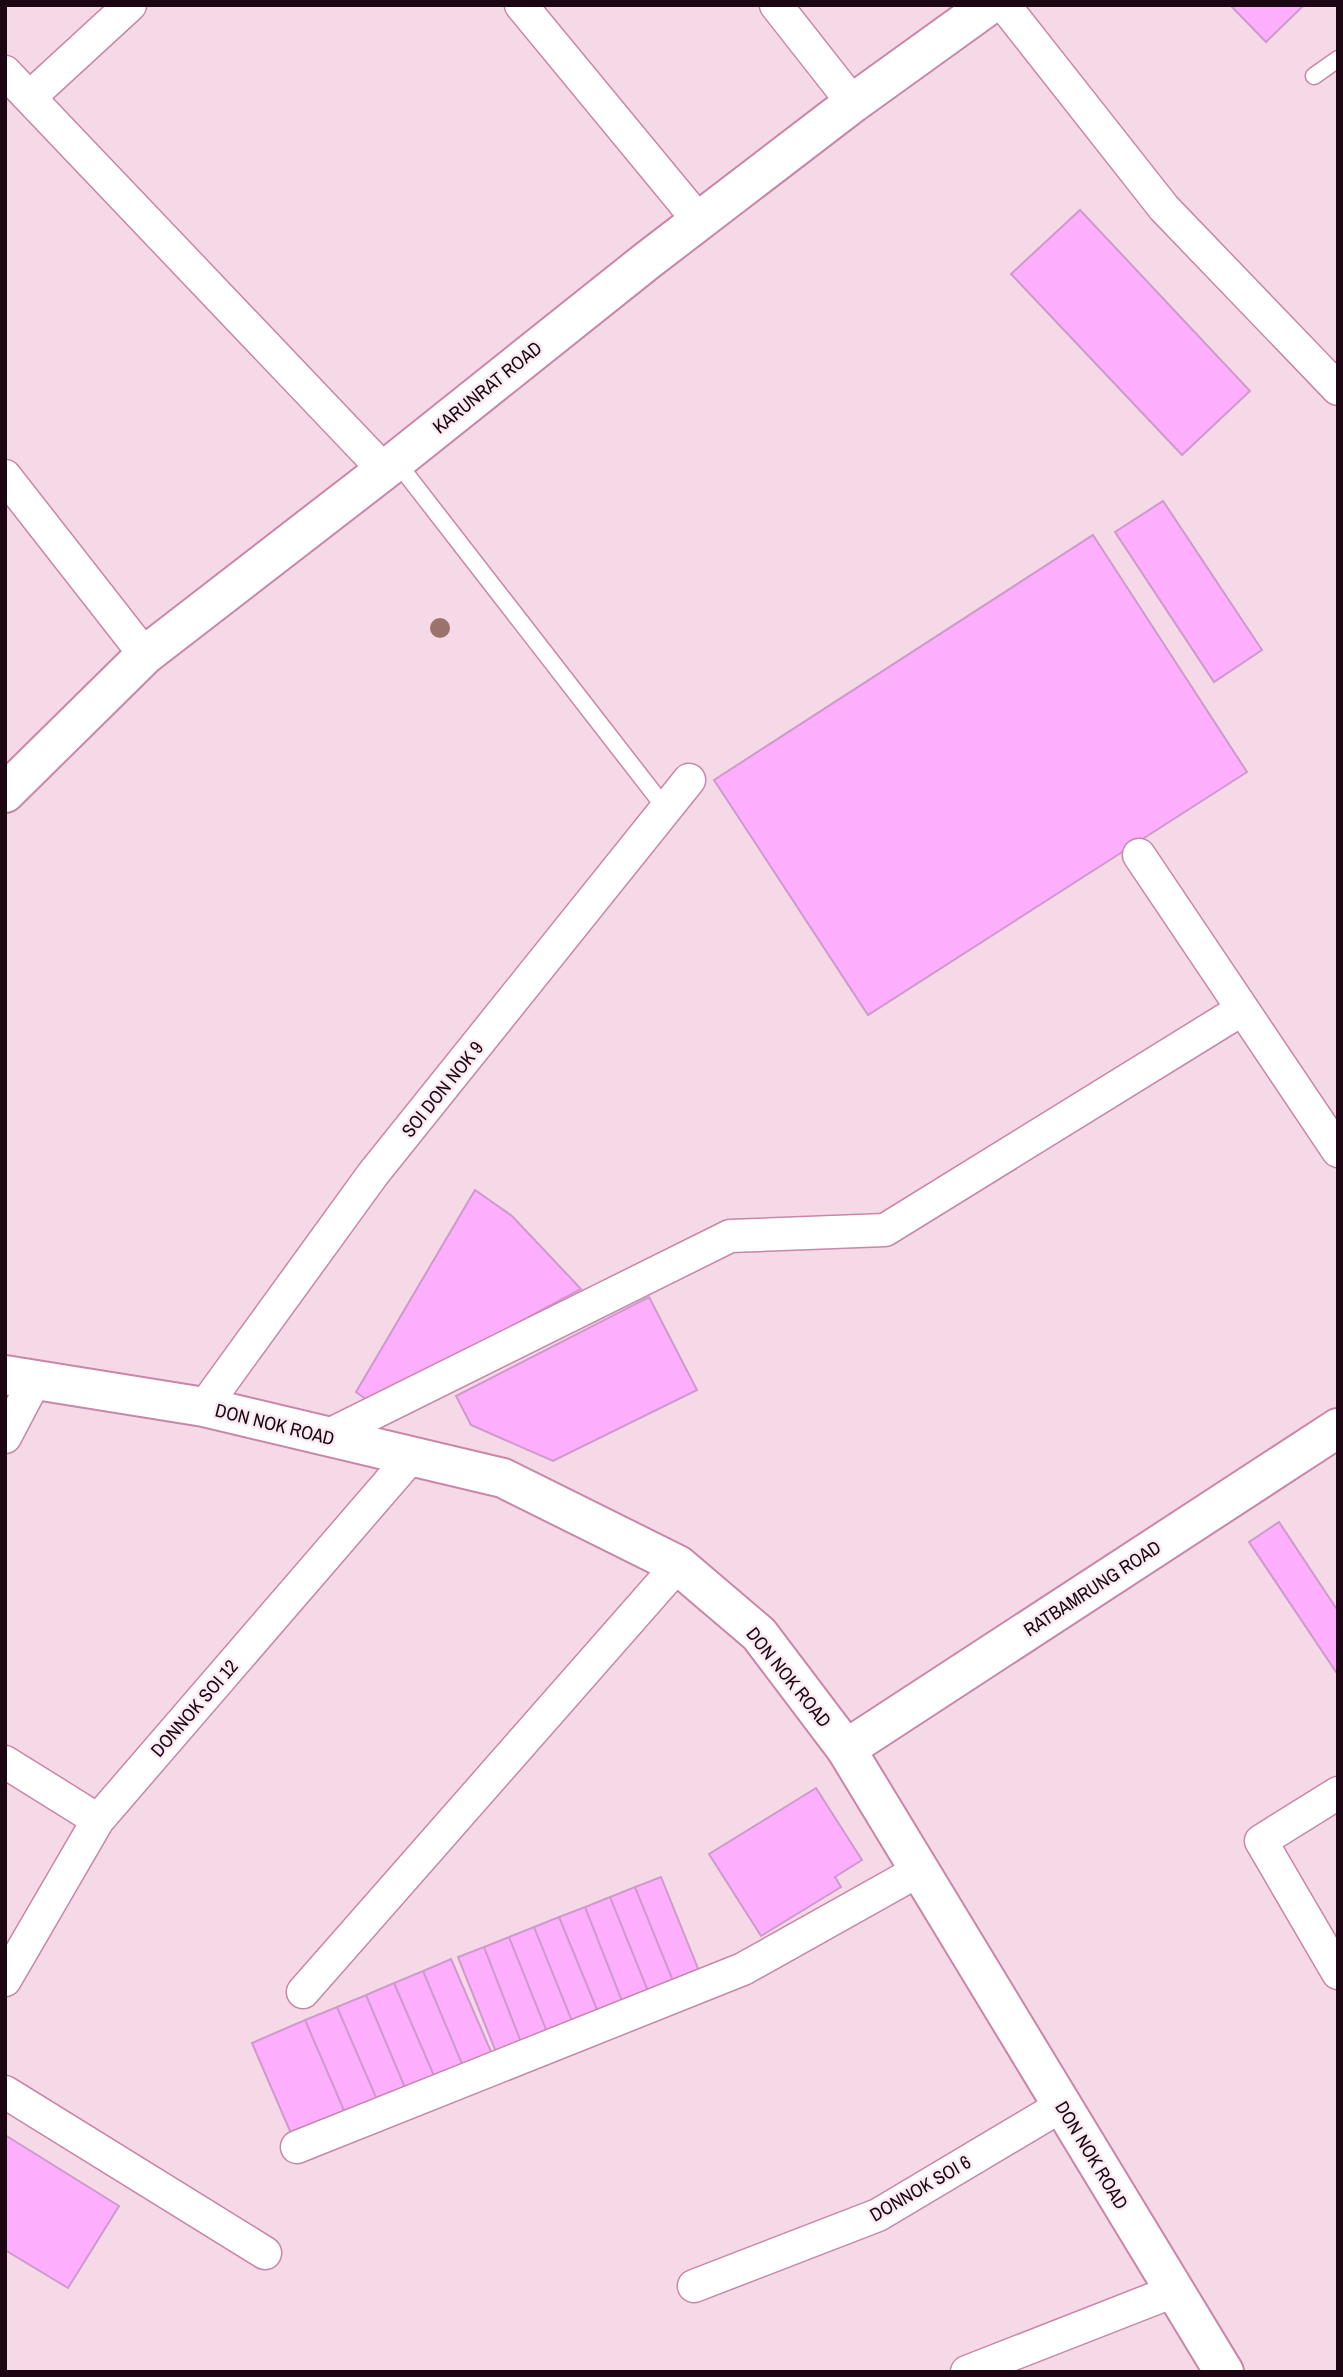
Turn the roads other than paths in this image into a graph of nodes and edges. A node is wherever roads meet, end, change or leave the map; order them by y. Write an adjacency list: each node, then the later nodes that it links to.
1 (130, 5): 8 (street)
2 (521, 5): 10 (street)
3 (776, 5): 9 (street)
4 (989, 7): 9 (street, KARUNRAT ROAD); 11 (street)
5 (1338, 59): 7 (lane)
6 (5, 72): 8 (street)
7 (1314, 76)
8 (30, 97): 12 (street)
9 (853, 103): 10 (street, KARUNRAT ROAD)
10 (701, 222): 12 (street, KARUNRAT ROAD)
11 (1338, 389)
12 (390, 466): 14 (street, KARUNRAT ROAD); 17 (lane)
13 (5, 476): 14 (street)
14 (145, 655): 16 (street, KARUNRAT ROAD)
15 (689, 780): 17 (street, SOI DON NOK 9)
16 (5, 793)
17 (666, 809): 22 (street, SOI DON NOK 9)
18 (1139, 855): 19 (street)
19 (1241, 1010): 20 (street); 25 (street)
20 (1338, 1152)
21 (20, 1378): 22 (street, DON NOK ROAD); 24 (street)
22 (204, 1407): 25 (street, DON NOK ROAD)
23 (1338, 1428): 28 (street, RATBAMRUNG ROAD)
24 (5, 1437)
25 (326, 1437): 26 (street, DON NOK ROAD)
26 (411, 1457): 27 (street, DON NOK ROAD); 31 (street, DONNOK SOI 12)
27 (678, 1565): 28 (street, DON NOK ROAD); 35 (street)
28 (846, 1749): 32 (street, DON NOK ROAD)
29 (5, 1762): 31 (street)
30 (1338, 1793): 33 (street)
31 (98, 1820): 34 (street, DONNOK SOI 12)
32 (918, 1871): 37 (street, DON NOK ROAD); 38 (street)
33 (1338, 1973)
34 (5, 1980)
35 (303, 1992)
36 (5, 2092): 39 (street)
37 (1061, 2106): 40 (street, DONNOK SOI 6); 41 (street, DON NOK ROAD)
38 (297, 2147)
39 (265, 2253)
40 (694, 2286)
41 (1174, 2291): 42 (street); 43 (street, DON NOK ROAD)
42 (967, 2372)
43 (1224, 2372)

